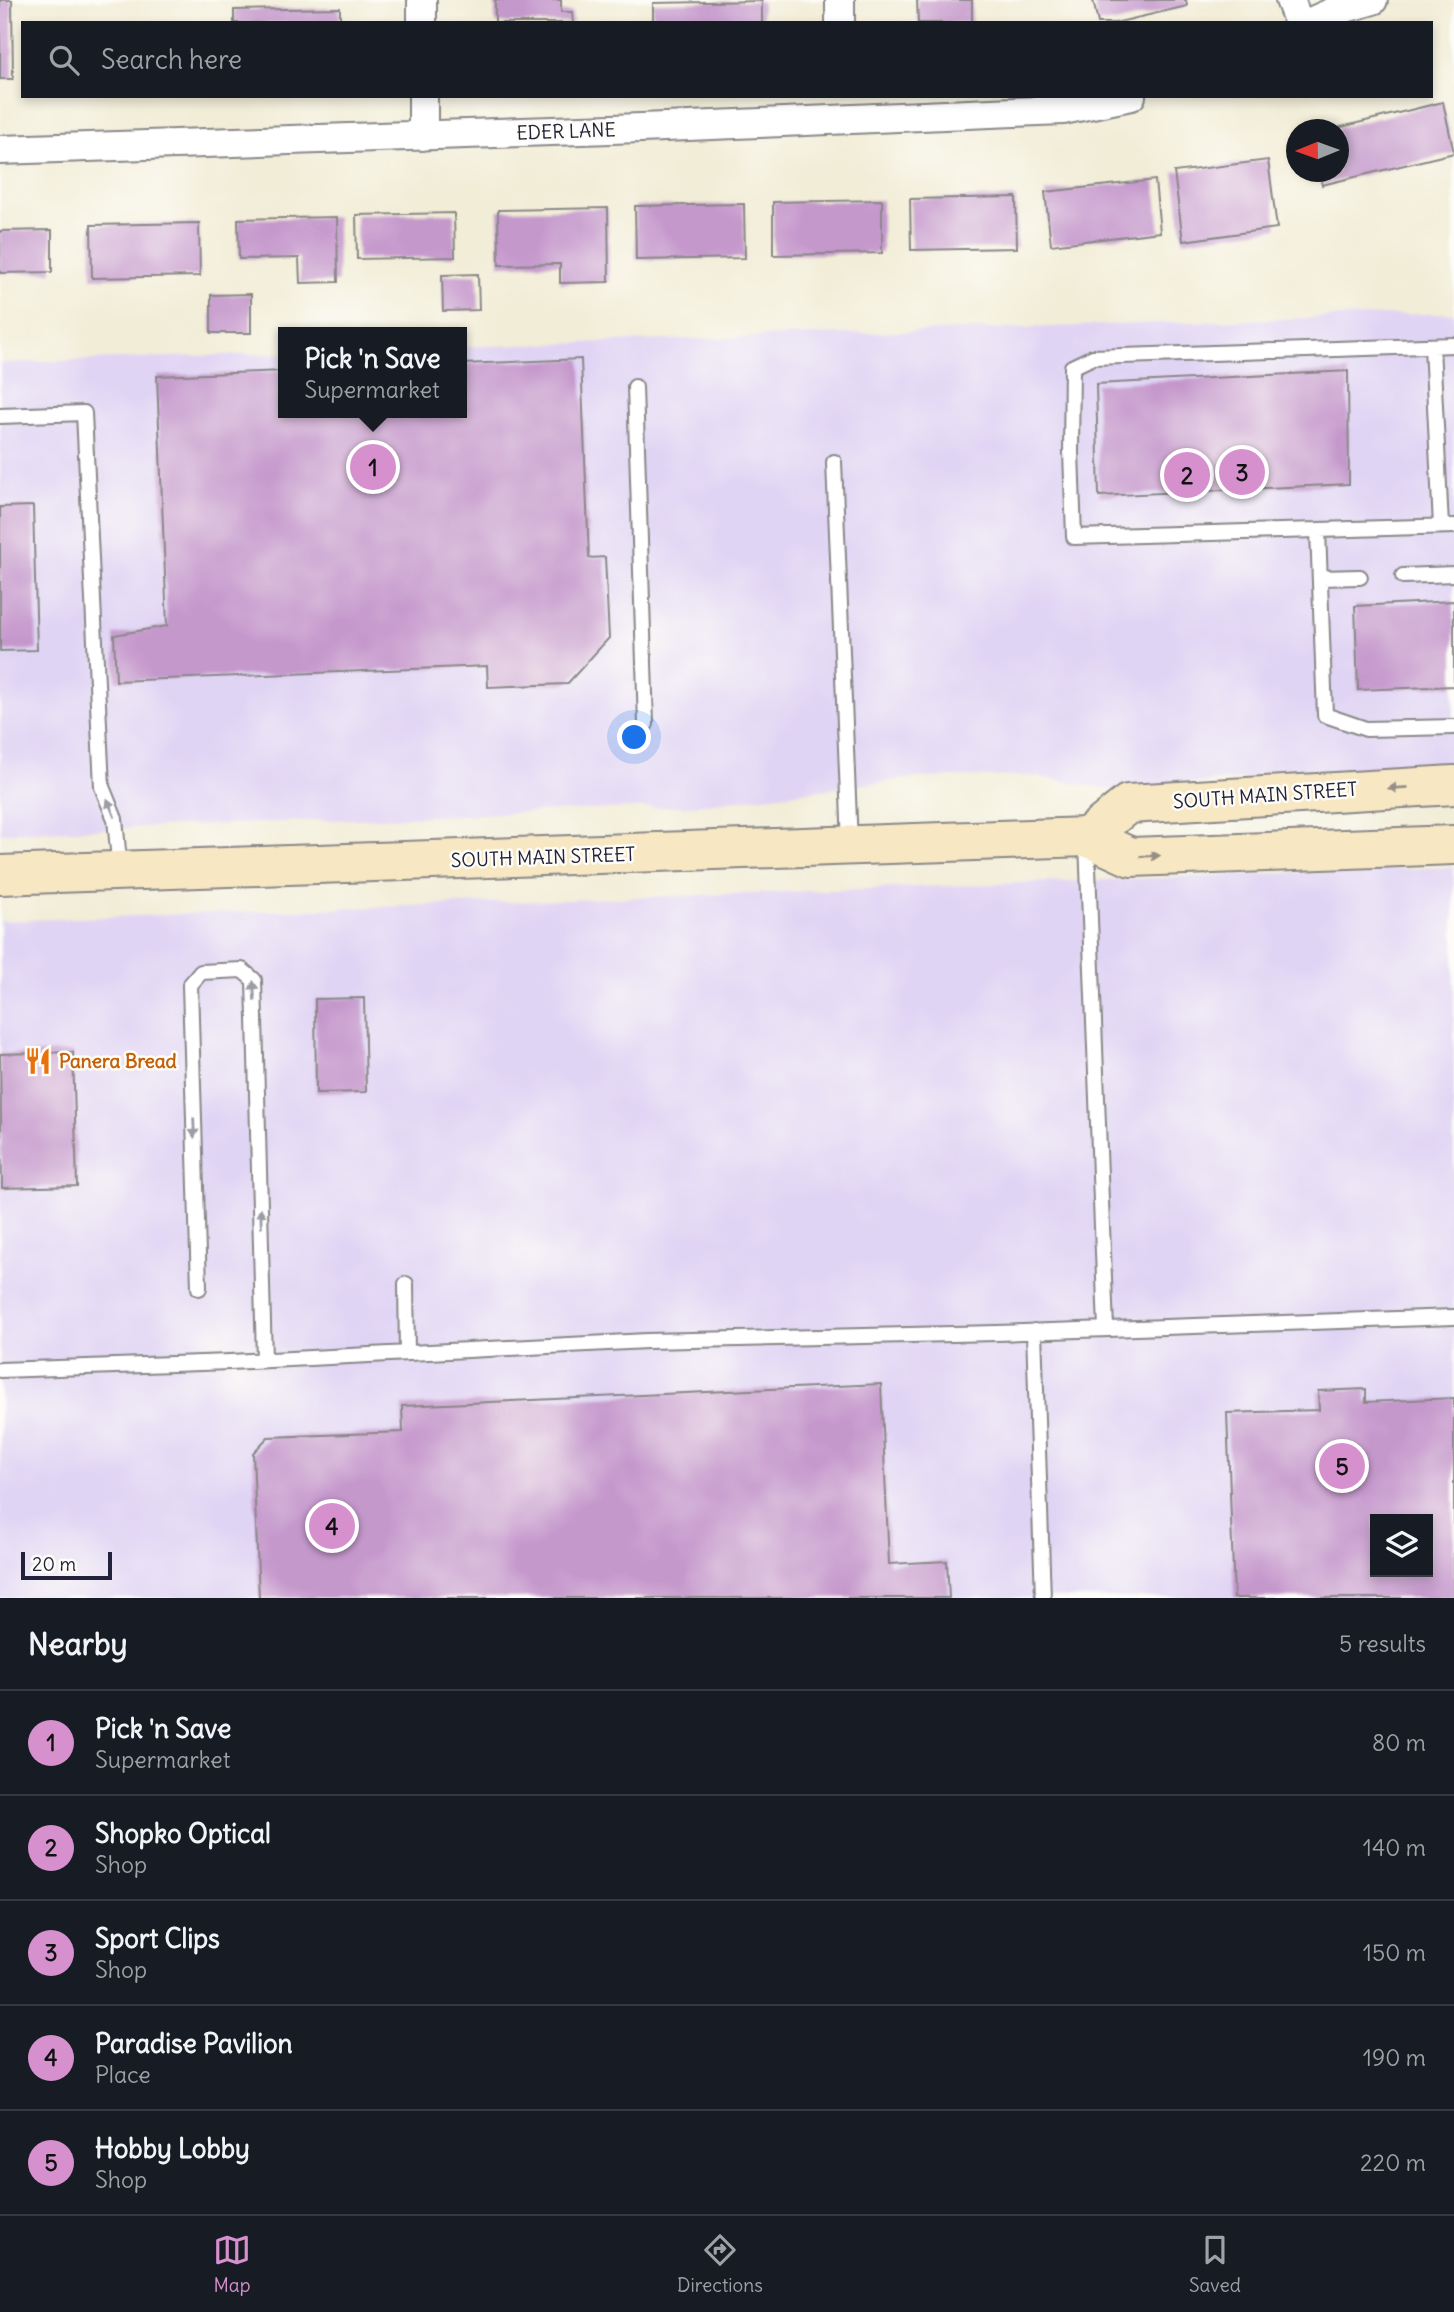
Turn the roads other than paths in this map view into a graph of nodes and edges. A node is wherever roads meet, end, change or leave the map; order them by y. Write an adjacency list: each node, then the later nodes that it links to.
1 (422, 0): 5 (street)
2 (840, 0): 6 (street)
3 (1290, 0): 7 (street)
4 (1373, 0): 8 (street)
5 (422, 21)
6 (840, 21)
7 (1298, 21)
8 (1312, 21)
9 (423, 98): 12 (street)
10 (1121, 98): 11 (street, EDER LANE)
11 (842, 108): 12 (street, EDER LANE)
12 (423, 136): 13 (street, EDER LANE)
13 (0, 150)
14 (1454, 345): 15 (lane)
15 (1432, 346): 19 (lane); 20 (lane)
16 (635, 387): 25 (lane)
17 (0, 416): 31 (lane, one-way to 17)
18 (834, 462): 30 (lane)
19 (1448, 526): 20 (lane)
20 (1318, 530): 24 (lane)
21 (1454, 574): 22 (lane)
22 (1403, 576)
23 (1360, 577): 24 (lane)
24 (1320, 578): 26 (lane)
25 (646, 724)
26 (1454, 727)
27 (1454, 785): 28 (main road, SOUTH MAIN STREET, one-way to 28)
28 (1087, 837): 29 (main road, SOUTH MAIN STREET, one-way to 29); 30 (main road, SOUTH MAIN STREET); 36 (lane)
29 (1454, 845)
30 (850, 846): 31 (main road, SOUTH MAIN STREET)
31 (121, 872): 32 (main road, SOUTH MAIN STREET)
32 (0, 875)
33 (406, 1284): 38 (lane)
34 (199, 1288): 39 (lane, one-way to 34)
35 (1454, 1317): 36 (lane)
36 (1106, 1329): 37 (lane)
37 (1034, 1331): 38 (lane); 41 (lane)
38 (407, 1353): 39 (lane)
39 (264, 1360): 40 (lane)
40 (0, 1370)
41 (1043, 1598)

